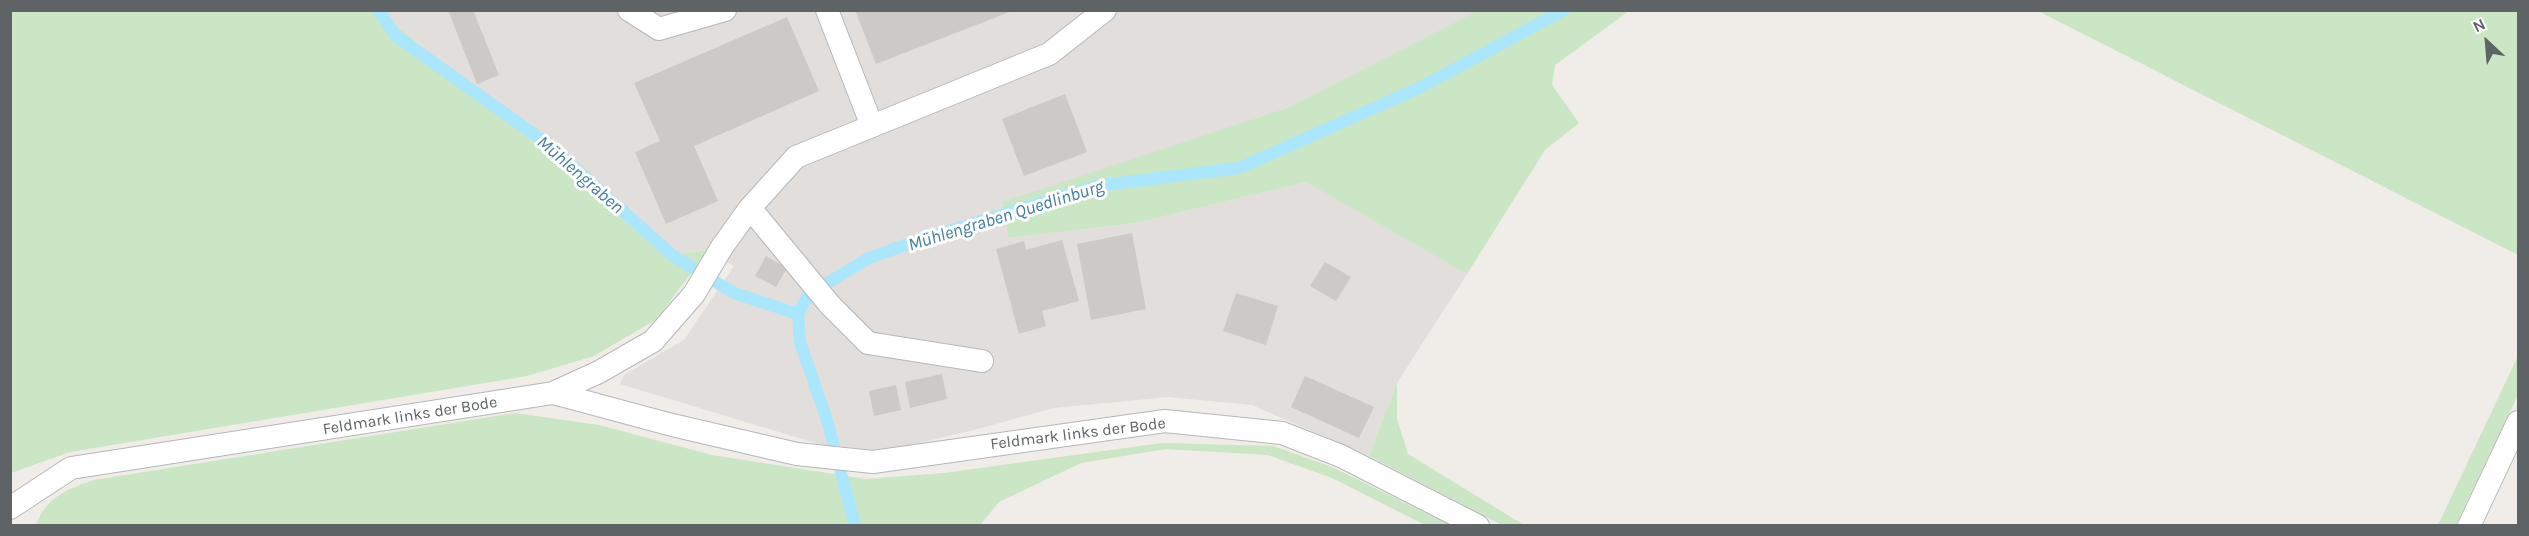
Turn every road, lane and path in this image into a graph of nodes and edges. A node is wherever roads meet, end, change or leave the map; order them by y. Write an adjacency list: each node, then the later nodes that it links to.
1 (629, 10): 2 (lane)
2 (725, 10)
3 (827, 10): 5 (lane)
4 (1105, 10): 5 (lane)
5 (872, 126): 6 (lane)
6 (750, 208): 7 (lane); 8 (lane)
7 (982, 361)
8 (553, 393): 10 (lane, Feldmark links der Bode); 11 (lane, Feldmark links der Bode)
9 (2518, 422): 12 (lane)
10 (10, 508)
11 (1478, 525)
12 (2469, 525)

